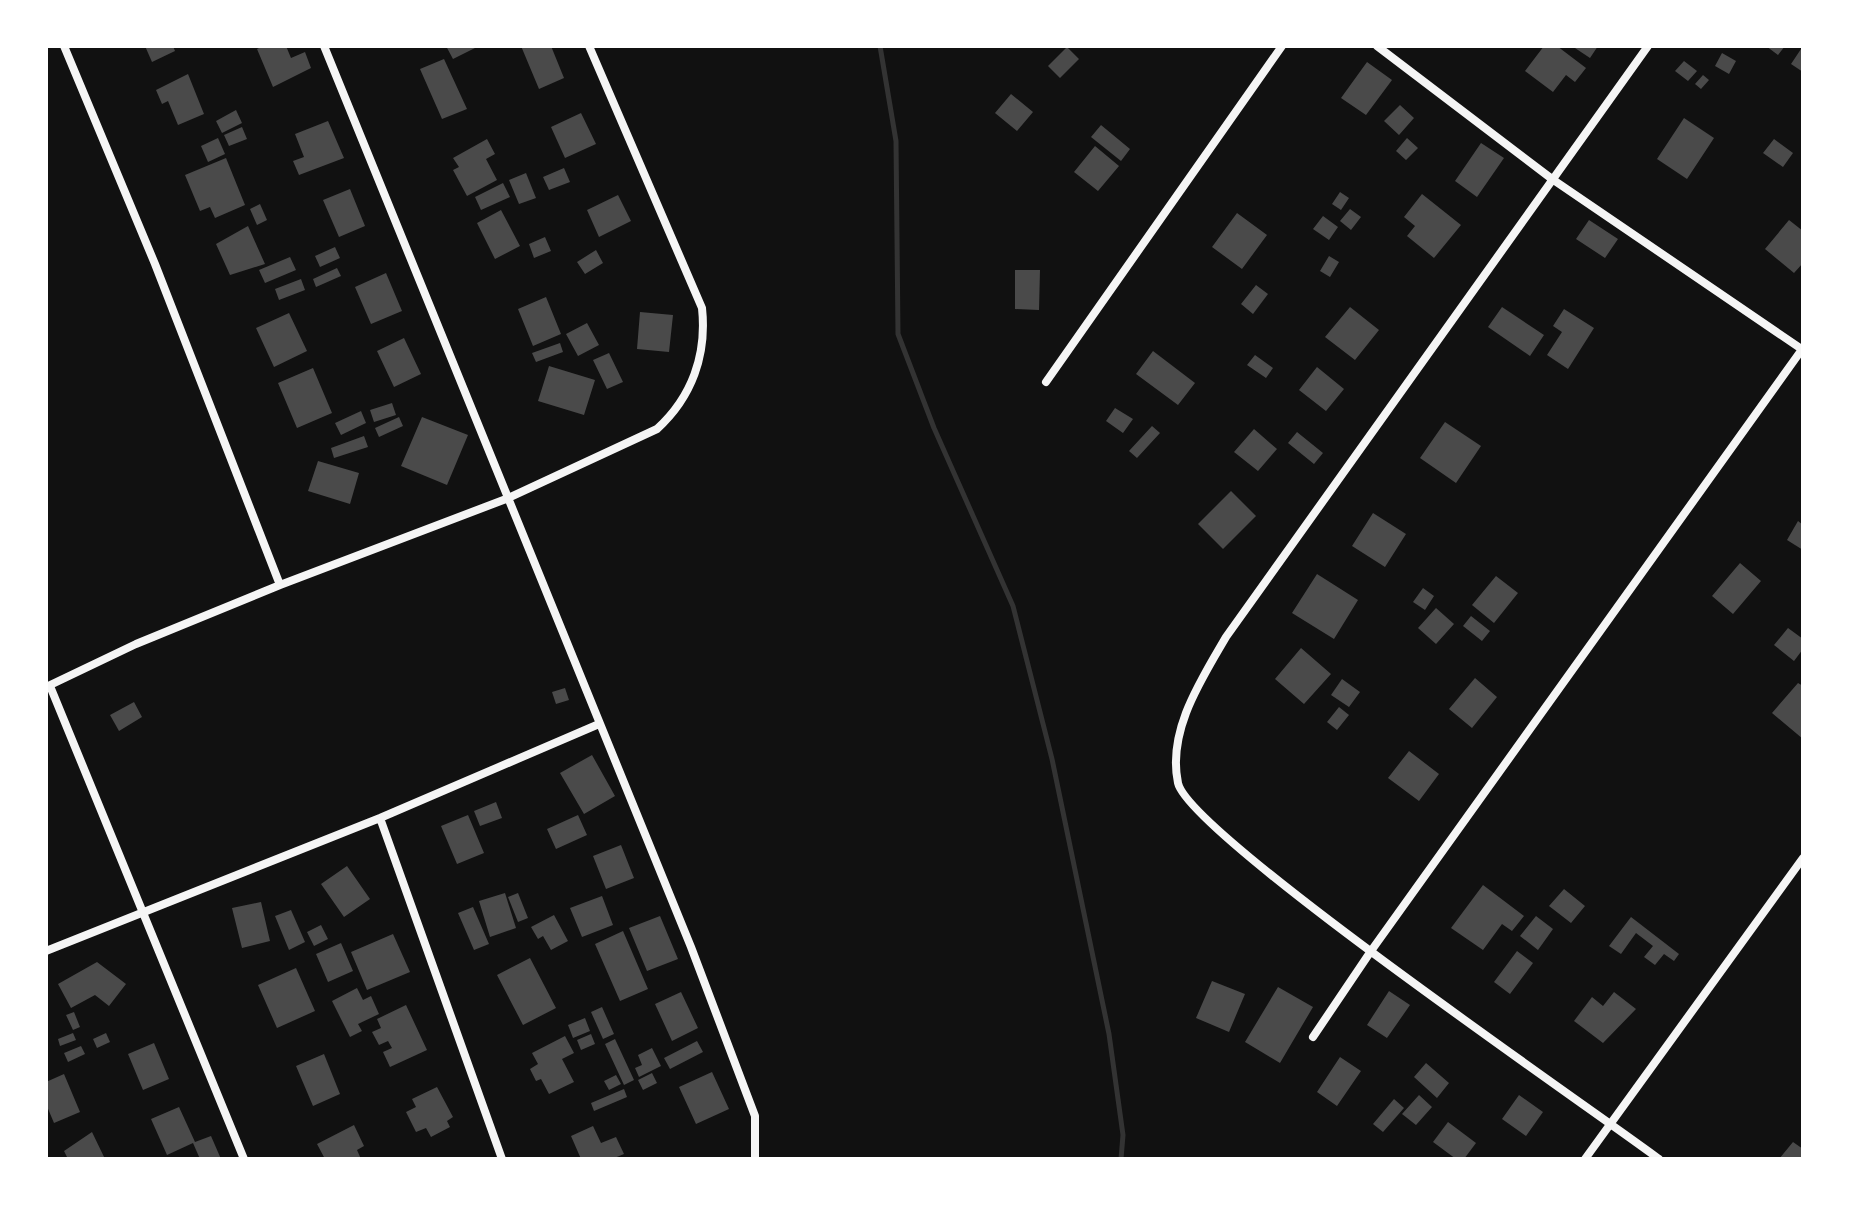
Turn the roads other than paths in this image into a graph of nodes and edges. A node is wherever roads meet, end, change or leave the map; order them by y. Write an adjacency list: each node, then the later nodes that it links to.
1 (64, 46): 11 (street)
2 (324, 46): 10 (street)
3 (589, 46): 10 (street)
4 (1282, 46): 9 (street)
5 (1377, 46): 7 (street)
6 (1648, 46): 7 (street)
7 (1552, 179): 8 (street); 18 (street)
8 (1803, 349): 18 (street)
9 (1046, 382)
10 (506, 499): 11 (street); 13 (street)
11 (280, 585): 12 (street)
12 (48, 686): 16 (street)
13 (599, 724): 14 (street); 23 (street)
14 (380, 818): 16 (street); 22 (street)
15 (1803, 858): 20 (street)
16 (144, 909): 17 (street); 21 (street)
17 (46, 951)
18 (1371, 951): 19 (street); 20 (street)
19 (1313, 1037)
20 (1611, 1123): 24 (street); 25 (street)
21 (244, 1159)
22 (502, 1159)
23 (755, 1159)
24 (1585, 1159)
25 (1659, 1159)

